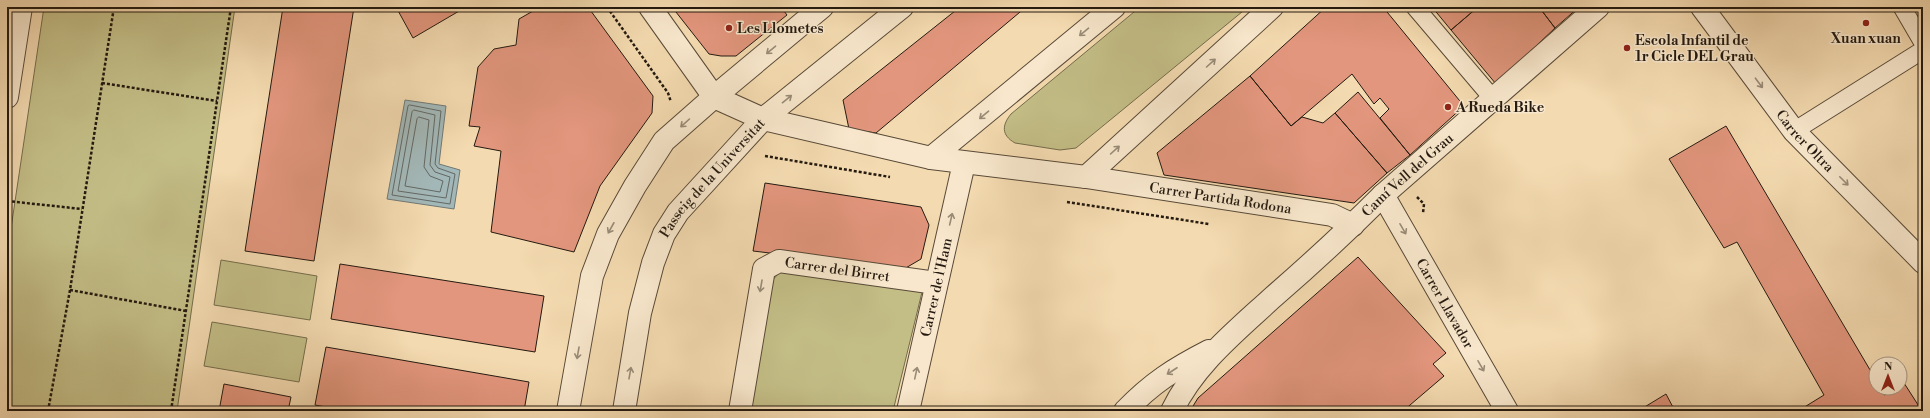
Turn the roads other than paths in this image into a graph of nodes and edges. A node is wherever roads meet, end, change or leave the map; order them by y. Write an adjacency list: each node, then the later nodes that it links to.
1 (22, 7): 15 (street)
2 (650, 7): 14 (street)
3 (822, 7): 14 (street, one-way to 14)
4 (902, 7): 17 (street, Passeig de la Universitat, one-way to 4)
5 (1114, 7): 19 (street, one-way to 19)
6 (1272, 7): 21 (street, one-way to 6)
7 (1415, 7): 16 (street)
8 (1598, 7): 16 (street, Camí Vell del Grau)
9 (1702, 7): 18 (street, Carrer Oltra, one-way to 18)
10 (1902, 7): 11 (street)
11 (1918, 22): 12 (street)
12 (1923, 43)
13 (1923, 50): 18 (street)
14 (714, 97): 17 (street, Carrer Partida Rodona); 27 (street, one-way to 27)
15 (7, 98)
16 (1494, 100): 22 (street, Camí Vell del Grau)
17 (763, 119): 19 (street, Carrer Partida Rodona); 28 (street, Passeig de la Universitat, one-way to 17)
18 (1794, 131): 24 (street, Carrer Oltra, one-way to 24)
19 (931, 158): 20 (street, Carrer Partida Rodona)
20 (964, 163): 21 (street, Carrer Partida Rodona); 25 (street, Carrer de l'Ham, one-way to 20)
21 (1086, 177): 23 (street, Carrer Partida Rodona)
22 (1384, 195): 23 (street, Camí Vell del Grau); 33 (street, Carrer Llavador, one-way to 33)
23 (1353, 225): 26 (street, Camí Vell del Grau)
24 (1923, 262)
25 (936, 283): 29 (street, Carrer del Birret, one-way to 29); 30 (street, Carrer de l'Ham, one-way to 25)
26 (1219, 346): 31 (street, Camí Vell del Grau, one-way to 31); 32 (street, Camí Vell del Grau)
27 (568, 411)
28 (624, 411)
29 (740, 411)
30 (908, 411)
31 (1124, 411)
32 (1172, 411)
33 (1507, 411)

